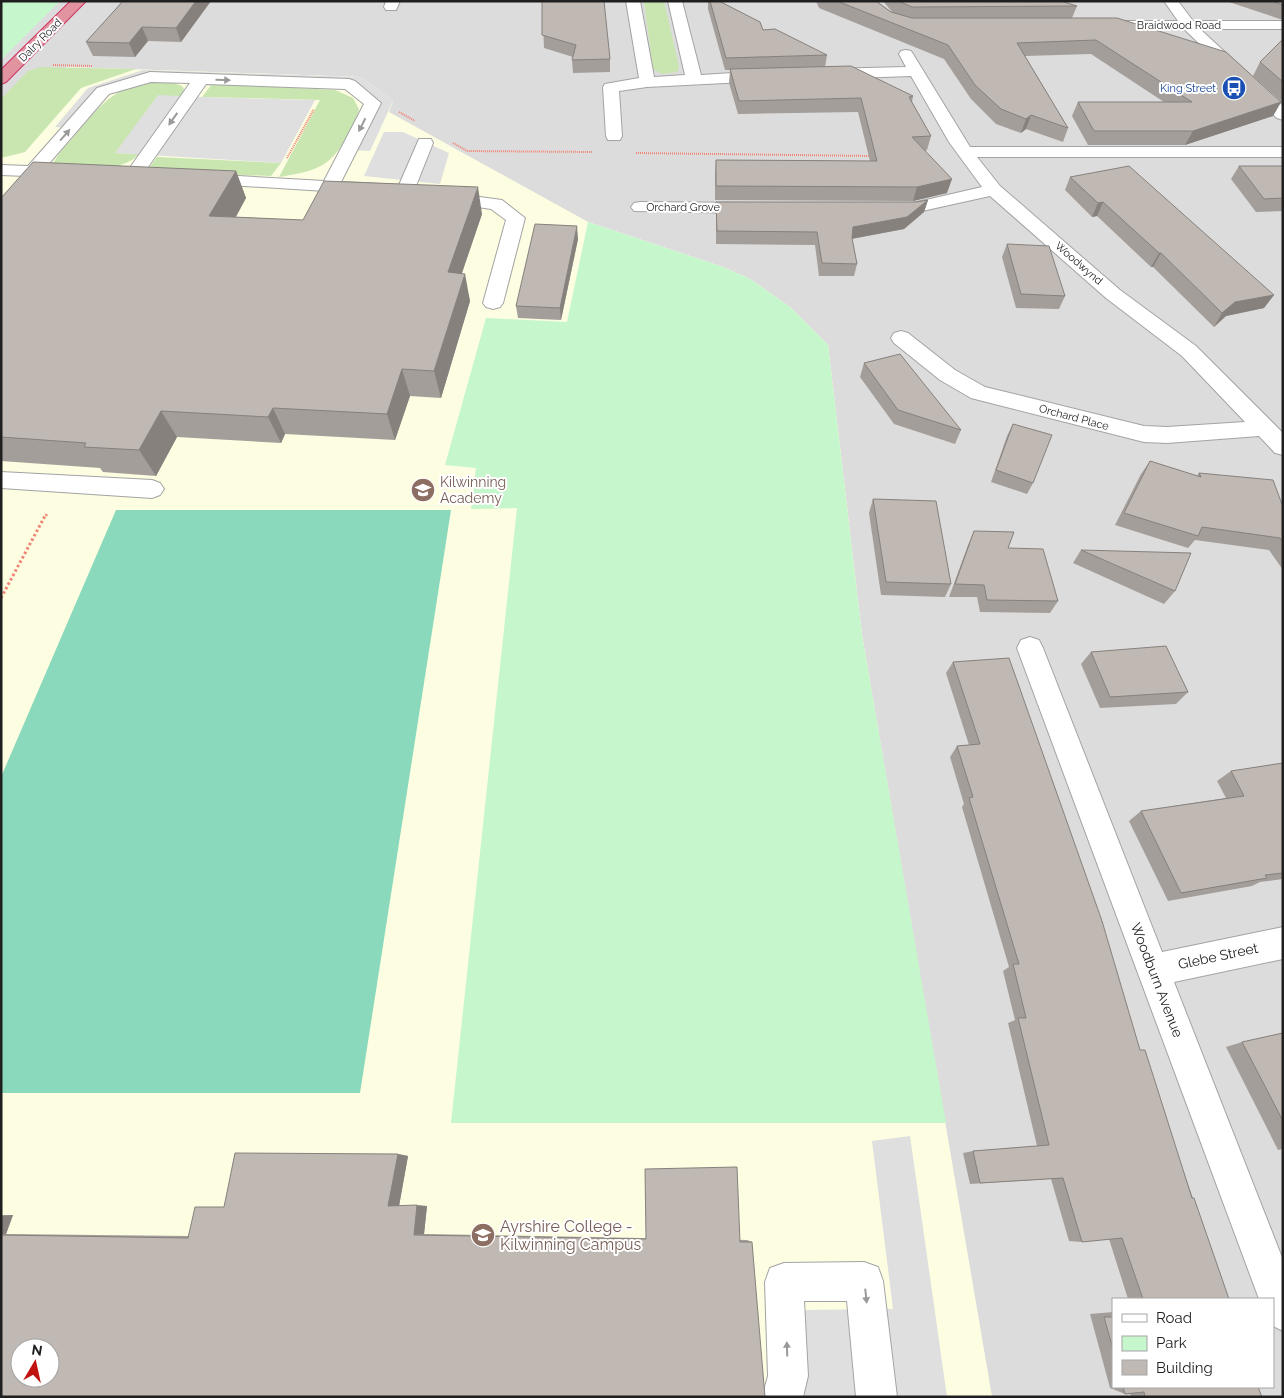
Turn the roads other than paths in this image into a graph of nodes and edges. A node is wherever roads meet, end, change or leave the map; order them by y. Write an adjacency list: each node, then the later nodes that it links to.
1 (79, 1): 12 (highway, Dalry Road)
2 (633, 1): 15 (street)
3 (676, 1): 14 (street)
4 (1171, 1): 5 (street)
5 (1189, 25): 6 (street, Braidwood Road); 7 (street, Braidwood Road); 16 (street)
6 (1283, 25)
7 (1091, 26)
8 (902, 46): 9 (street, Woodwynd)
9 (916, 71): 10 (street); 19 (street, Woodwynd)
10 (810, 75)
11 (781, 76): 14 (street)
12 (1, 79)
13 (201, 79): 22 (street, one-way to 13); 25 (street, one-way to 25); 28 (street, one-way to 28)
14 (694, 79): 15 (street)
15 (647, 82): 17 (street)
16 (1283, 114)
17 (614, 136)
18 (425, 143): 30 (street)
19 (965, 152): 20 (street); 29 (street, Woodwynd)
20 (1283, 152)
21 (1, 170): 22 (street)
22 (33, 171): 23 (street)
23 (64, 173)
24 (113, 175): 25 (street)
25 (133, 176): 26 (street)
26 (152, 177)
27 (189, 179): 28 (street)
28 (331, 185): 30 (street)
29 (994, 190): 33 (street); 36 (street, Woodwynd)
30 (404, 191): 34 (street)
31 (640, 207): 32 (street, Orchard Grove)
32 (767, 208)
33 (874, 208)
34 (493, 303)
35 (901, 338): 36 (street, Orchard Place)
36 (1266, 428): 37 (street, Woodwynd)
37 (1283, 446)
38 (1, 480): 39 (street)
39 (152, 489)
40 (1030, 648): 42 (street, Woodburn Avenue)
41 (1283, 943): 42 (street, Glebe Street)
42 (1153, 970): 43 (street, Woodburn Avenue)
43 (1283, 1311)
44 (782, 1397): 45 (street, one-way to 45)
45 (876, 1397)

